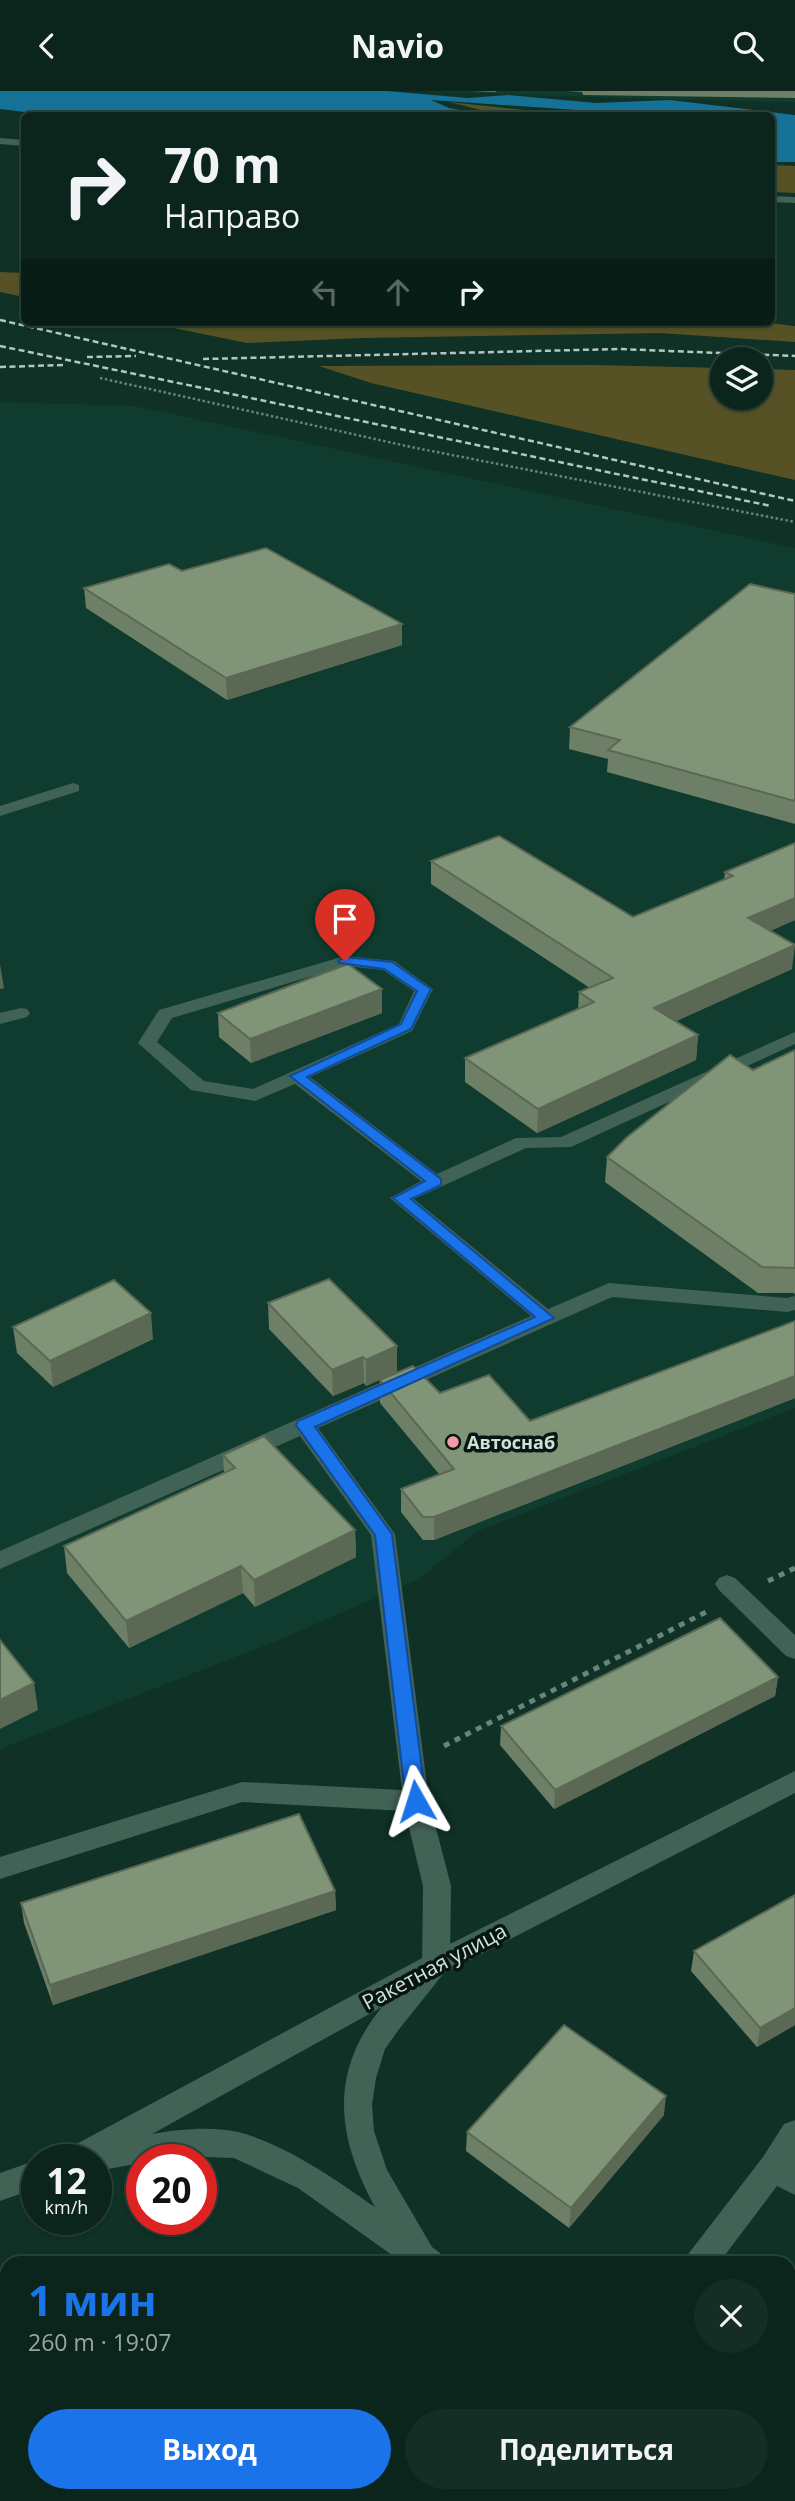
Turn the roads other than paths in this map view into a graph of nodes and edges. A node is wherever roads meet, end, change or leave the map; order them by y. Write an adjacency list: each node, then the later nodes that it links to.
1 (0, 141): 2 (street)
2 (21, 143)
3 (775, 199): 4 (street)
4 (795, 200)
5 (73, 788): 6 (street)
6 (0, 811)
7 (21, 1013): 8 (street)
8 (0, 1019)
9 (795, 1037): 11 (street)
10 (297, 1076): 10 (street); 11 (street)
11 (435, 1182): 13 (street)
12 (795, 1303): 13 (street)
13 (546, 1318): 14 (street)
14 (304, 1425): 15 (street); 19 (street)
15 (0, 1561)
16 (733, 1590): 17 (street)
17 (795, 1650)
18 (795, 1780): 21 (street, Ракетная улица)
19 (416, 1801): 20 (street); 21 (street)
20 (0, 1868)
21 (436, 1964): 23 (street, Ракетная улица); 29 (street)
22 (795, 2133): 25 (street)
23 (106, 2144)
24 (112, 2154): 28 (street)
25 (784, 2174): 30 (street)
26 (21, 2180): 27 (street)
27 (0, 2187)
28 (420, 2256)
29 (424, 2256)
30 (707, 2256)

